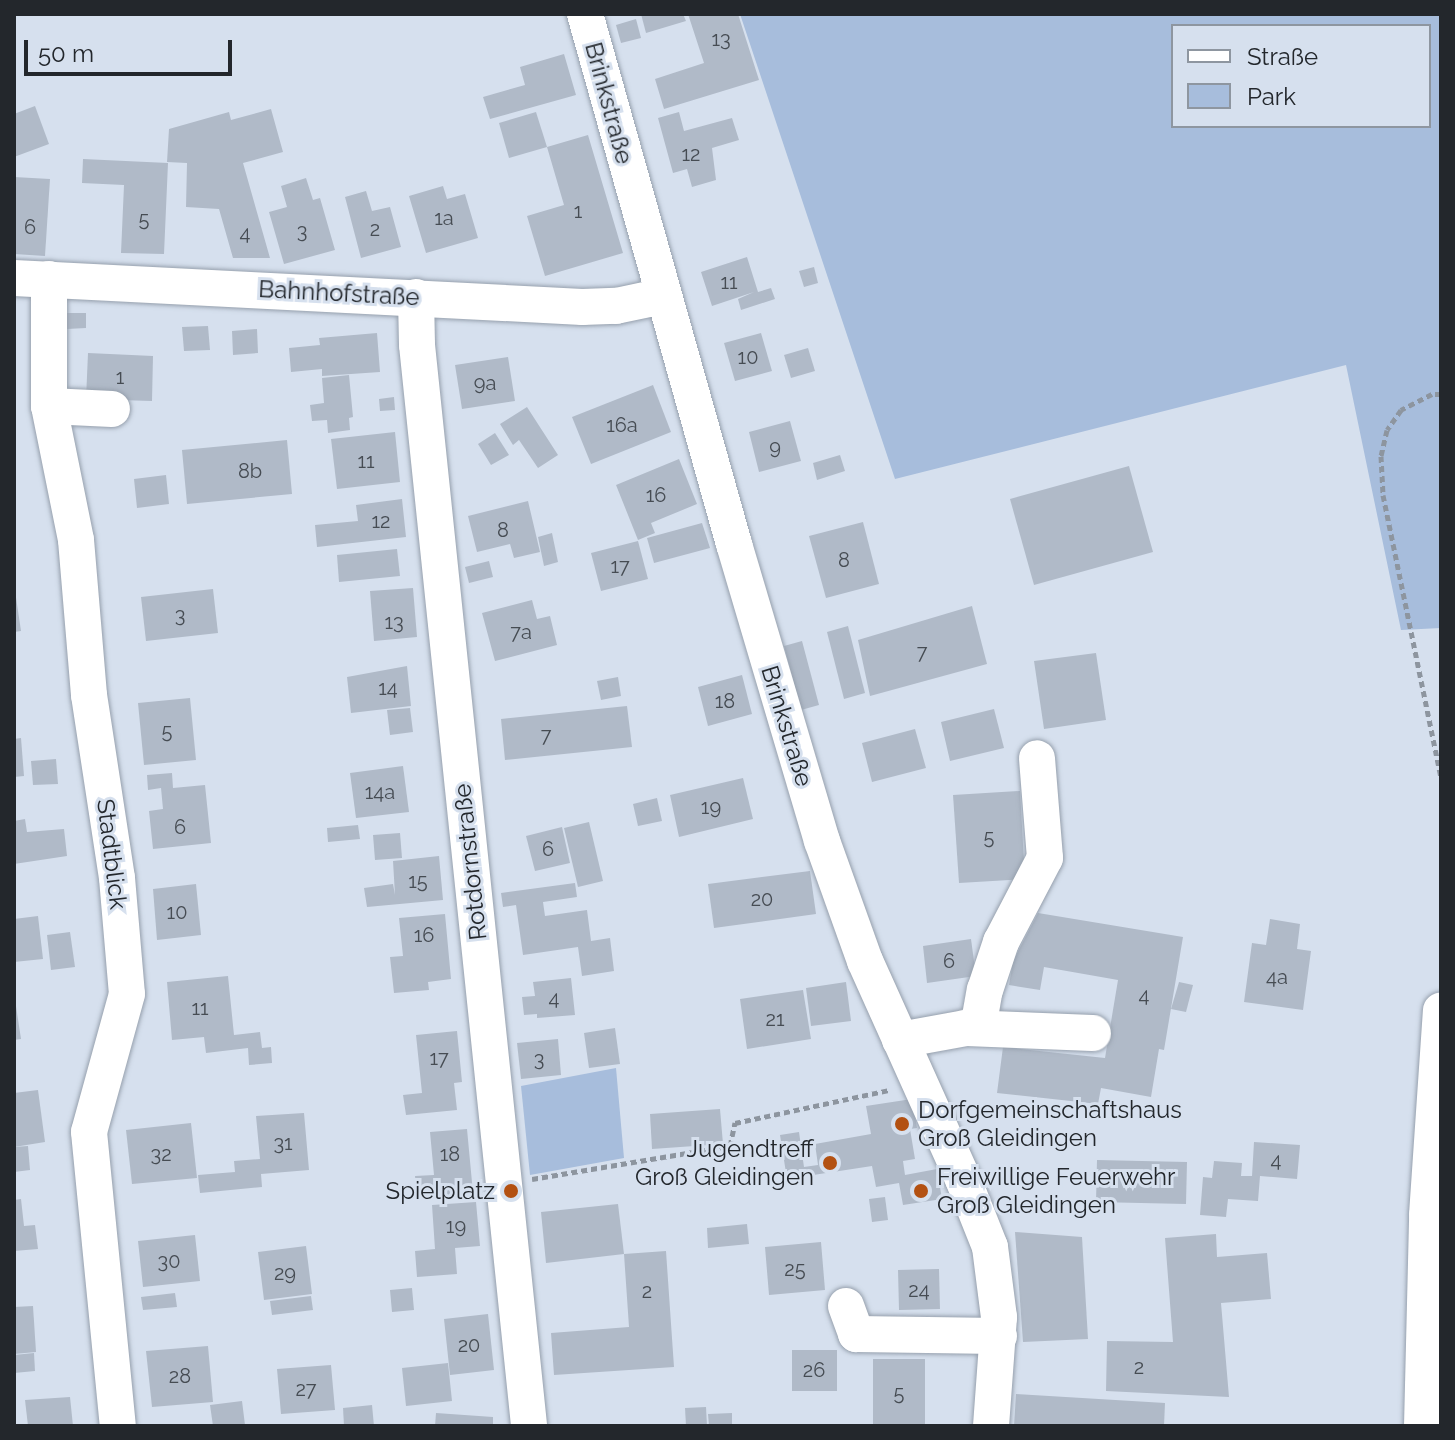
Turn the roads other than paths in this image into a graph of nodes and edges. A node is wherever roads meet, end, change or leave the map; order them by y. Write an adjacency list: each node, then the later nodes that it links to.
1 (585, 14): 3 (street, Brinkstraße)
2 (31, 278): 4 (street, Bahnhofstraße); 5 (street, Stadtblick)
3 (664, 296): 4 (street, Bahnhofstraße); 11 (street, Brinkstraße)
4 (416, 297): 15 (street, Rotdornstraße)
5 (49, 406): 6 (street); 14 (street, Stadtblick)
6 (112, 409)
7 (1037, 758): 9 (street)
8 (1441, 1010): 17 (street)
9 (978, 1028): 10 (street); 11 (street)
10 (1093, 1033)
11 (900, 1040): 13 (street, Brinkstraße)
12 (846, 1306): 13 (street)
13 (999, 1336): 16 (street, Brinkstraße)
14 (118, 1426)
15 (529, 1426)
16 (991, 1426)
17 (1422, 1426)

